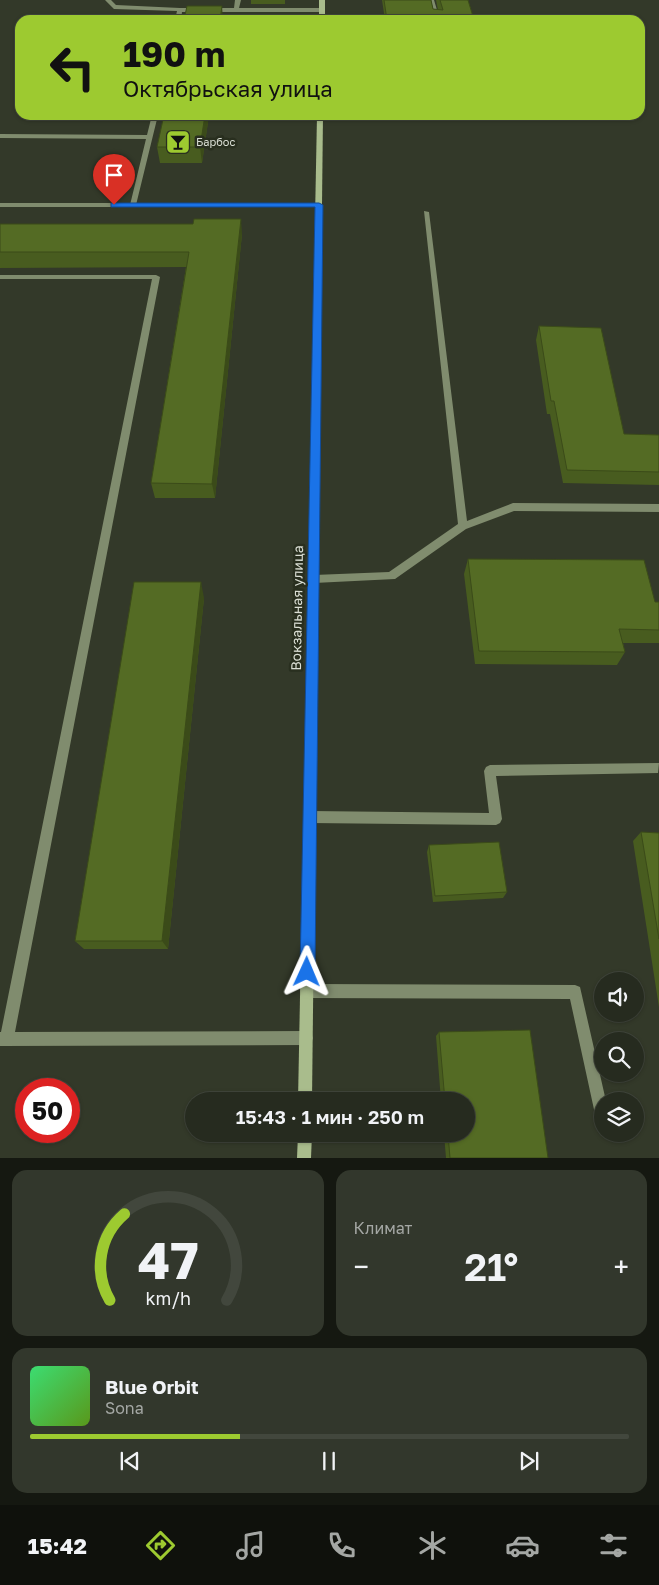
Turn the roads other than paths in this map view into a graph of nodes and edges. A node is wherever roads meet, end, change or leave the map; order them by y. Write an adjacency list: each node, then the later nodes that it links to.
1 (108, 0): 5 (street)
2 (238, 0): 6 (street)
3 (322, 0): 7 (main road)
4 (430, 0): 10 (street)
5 (180, 10): 6 (street); 8 (street)
6 (236, 10): 7 (street)
7 (322, 10): 9 (main road)
8 (179, 15)
9 (322, 15)
10 (435, 15)
11 (154, 120): 14 (street)
12 (320, 120): 17 (main road, Вокзальная улица)
13 (0, 136): 14 (street)
14 (149, 137): 16 (street)
15 (0, 205): 16 (street)
16 (133, 205): 17 (street)
17 (319, 205): 22 (main road, Вокзальная улица)
18 (426, 212): 21 (street)
19 (0, 277): 27 (street)
20 (659, 508): 21 (street)
21 (463, 526): 22 (street)
22 (314, 580): 24 (main road, Вокзальная улица)
23 (658, 768): 24 (street)
24 (310, 817): 25 (main road, Вокзальная улица)
25 (307, 991): 26 (main road, Вокзальная улица); 29 (street)
26 (306, 1038): 27 (street); 28 (main road, Вокзальная улица)
27 (4, 1039)
28 (305, 1092)
29 (597, 1092)
30 (305, 1142): 31 (main road)
31 (304, 1158)

